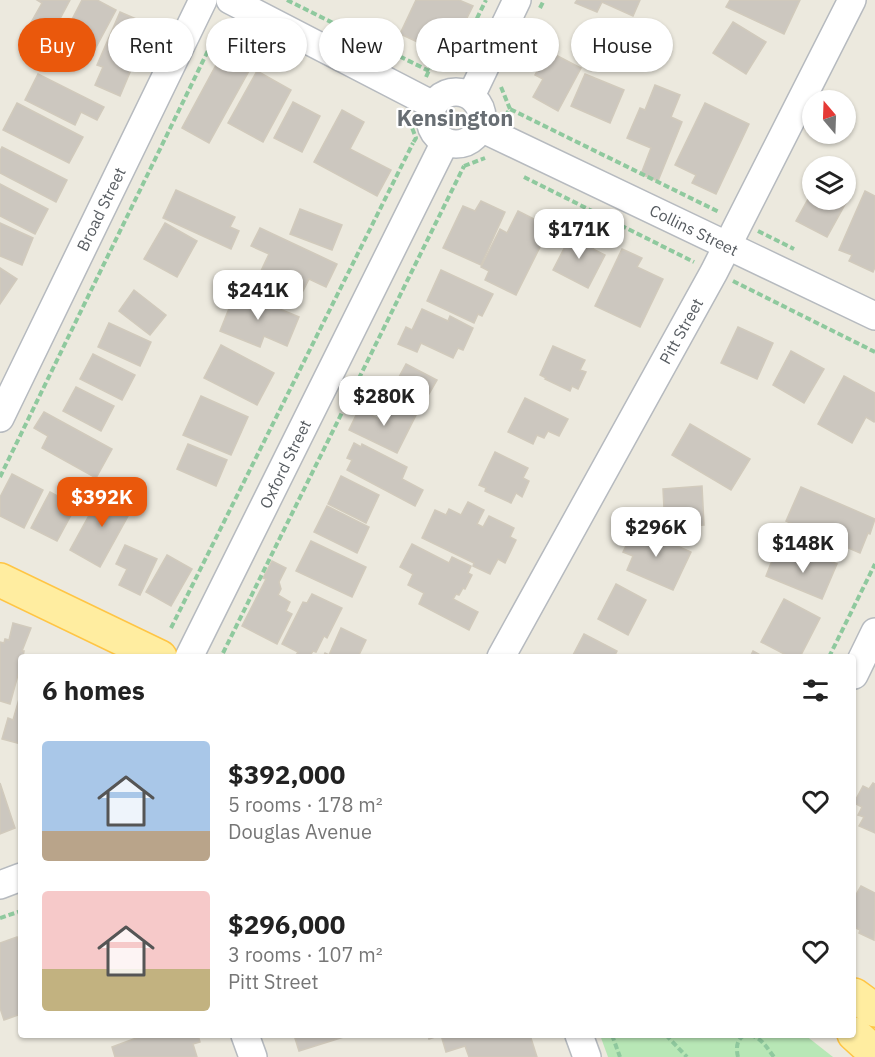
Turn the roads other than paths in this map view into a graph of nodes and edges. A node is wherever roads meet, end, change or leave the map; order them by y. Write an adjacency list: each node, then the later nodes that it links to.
1 (203, 0): 11 (street, Broad Street)
2 (517, 0): 5 (street)
3 (852, 0): 9 (street, Pitt Street)
4 (231, 1): 6 (street)
5 (471, 96): 6 (street); 7 (street)
6 (433, 105): 8 (street)
7 (481, 128): 8 (street); 9 (street, Collins Street)
8 (446, 142): 15 (street, Oxford Street)
9 (728, 246): 10 (street, Collins Street); 16 (street, Pitt Street)
10 (875, 316)
11 (0, 418)
12 (0, 580): 14 (main road)
13 (875, 632): 17 (street)
14 (165, 642)
15 (190, 654)
16 (503, 654)
17 (856, 671)
18 (18, 878): 19 (street)
19 (0, 885)
20 (856, 996): 21 (main road)
21 (875, 1010)
22 (856, 1036): 25 (main road)
23 (246, 1038): 26 (street)
24 (580, 1038): 27 (street)
25 (875, 1053)
26 (253, 1057)
27 (587, 1057)

